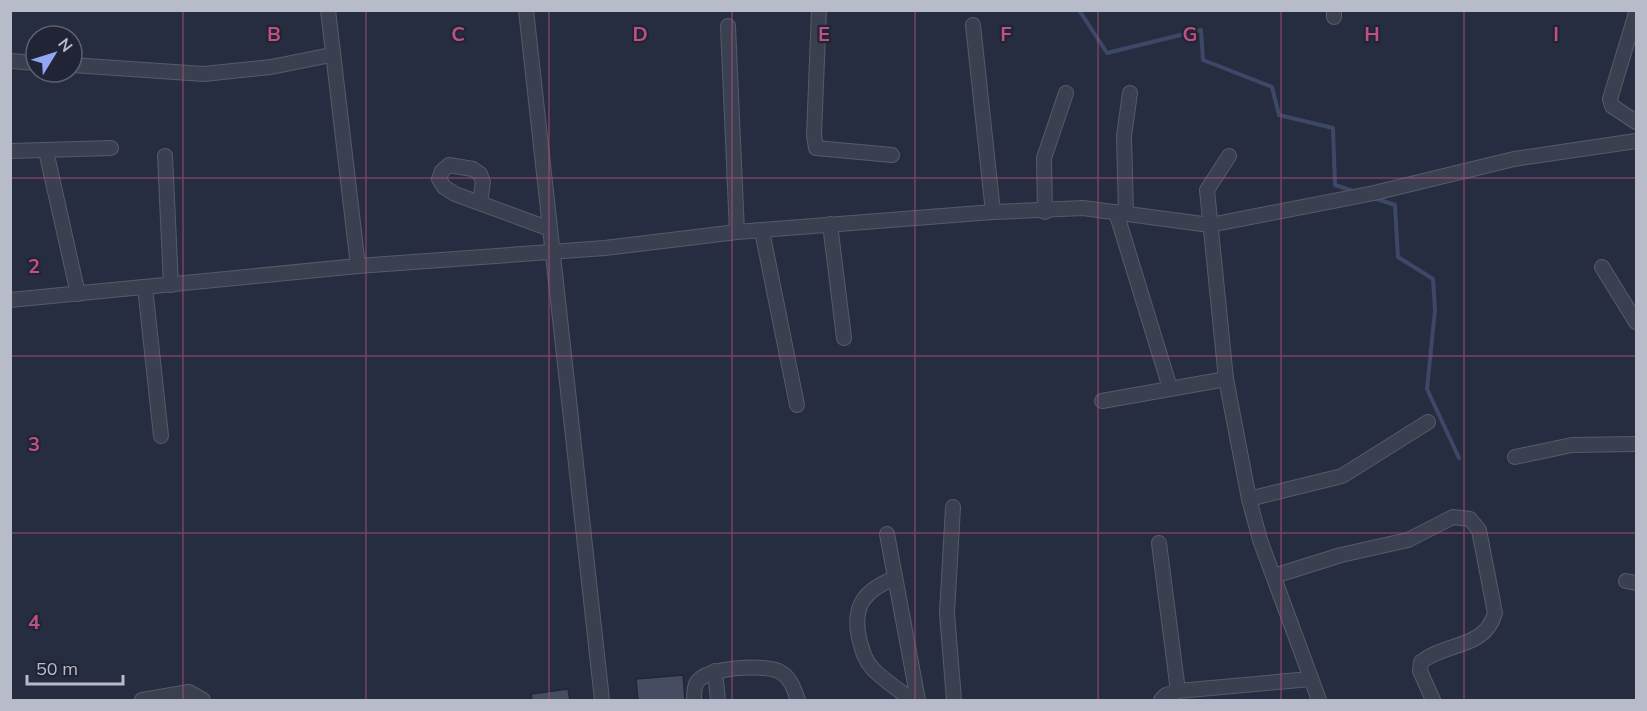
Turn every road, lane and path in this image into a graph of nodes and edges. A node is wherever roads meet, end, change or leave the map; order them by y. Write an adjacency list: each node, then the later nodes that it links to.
1 (328, 10): 7 (street)
2 (526, 10): 25 (street)
3 (819, 10): 16 (street)
4 (1636, 13): 11 (street)
5 (973, 25): 20 (street)
6 (728, 26): 27 (street)
7 (331, 55): 8 (street); 29 (street)
8 (84, 66)
9 (1066, 93): 21 (street)
10 (1130, 93): 22 (street)
11 (1636, 122)
12 (1636, 141): 24 (street)
13 (111, 148): 15 (street)
14 (10, 151): 15 (street)
15 (46, 151): 33 (street)
16 (892, 155)
17 (165, 156): 31 (street)
18 (1229, 156): 24 (street)
19 (480, 202): 25 (street)
20 (993, 212): 21 (street); 23 (street)
21 (1045, 212): 22 (street)
22 (1121, 213): 24 (street); 38 (street)
23 (830, 224): 26 (street); 36 (street)
24 (1210, 225): 37 (street)
25 (550, 229): 28 (street)
26 (762, 231): 27 (street); 40 (street)
27 (737, 232): 28 (street)
28 (552, 252): 29 (street); 56 (street)
29 (358, 266): 31 (street)
30 (1602, 267): 35 (street)
31 (171, 285): 32 (street)
32 (146, 287): 33 (street); 42 (street)
33 (78, 294): 34 (street)
34 (10, 300)
35 (1636, 322)
36 (844, 338)
37 (1226, 379): 38 (street); 45 (street)
38 (1170, 388): 39 (street)
39 (1102, 401)
40 (797, 405)
41 (1428, 422): 45 (street)
42 (162, 436)
43 (1636, 444): 44 (street)
44 (1515, 457)
45 (1249, 499): 49 (street)
46 (953, 507): 62 (street)
47 (886, 534): 50 (street)
48 (1158, 543): 53 (street)
49 (1274, 576): 52 (street); 65 (street)
50 (895, 578): 60 (street); 61 (street)
51 (715, 671): 57 (street); 58 (street); 59 (street)
52 (1310, 679): 53 (street); 64 (street)
53 (1178, 691): 63 (street)
54 (142, 700): 55 (street)
55 (203, 700)
56 (602, 700)
57 (694, 700)
58 (718, 700)
59 (798, 700)
60 (912, 700)
61 (918, 700)
62 (954, 700)
63 (1161, 700)
64 (1319, 700)
65 (1433, 700)

